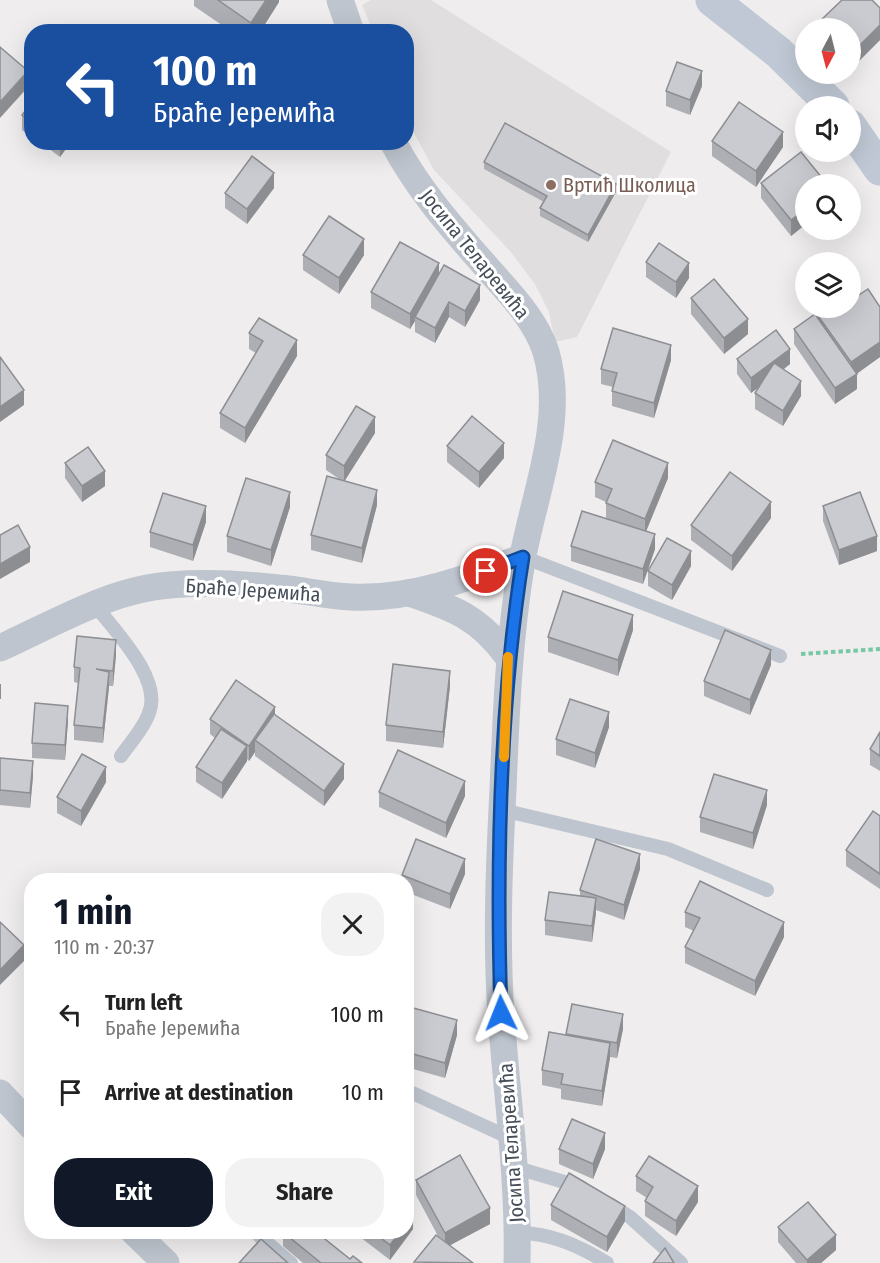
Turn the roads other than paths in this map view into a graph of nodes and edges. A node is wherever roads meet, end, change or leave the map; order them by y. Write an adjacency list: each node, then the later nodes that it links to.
1 (340, 0): 3 (street)
2 (712, 0): 4 (street)
3 (348, 24)
4 (823, 96)
5 (861, 142): 7 (street)
6 (398, 150): 8 (street, Јосипа Теларевића)
7 (880, 169)
8 (523, 557): 9 (street, Браће Јеремића); 12 (lane); 13 (street, Јосипа Теларевића)
9 (409, 593): 10 (street, Браће Јеремића); 13 (street, Браће Јеремића)
10 (95, 605): 11 (street, Браће Јеремића); 14 (lane)
11 (0, 648)
12 (780, 656)
13 (508, 657): 15 (street, Јосипа Теларевића)
14 (121, 756)
15 (502, 810): 16 (lane); 20 (street, Јосипа Теларевића)
16 (767, 890)
17 (0, 1093): 19 (street)
18 (414, 1094): 20 (lane)
19 (24, 1118)
20 (512, 1139): 21 (street, Јосипа Теларевића)
21 (514, 1167): 22 (street, Јосипа Теларевића); 29 (lane)
22 (517, 1233): 27 (street, Јосипа Теларевића); 28 (lane)
23 (141, 1239): 25 (street)
24 (263, 1239): 26 (lane)
25 (166, 1263)
26 (291, 1263)
27 (517, 1263)
28 (607, 1263)
29 (681, 1263)

